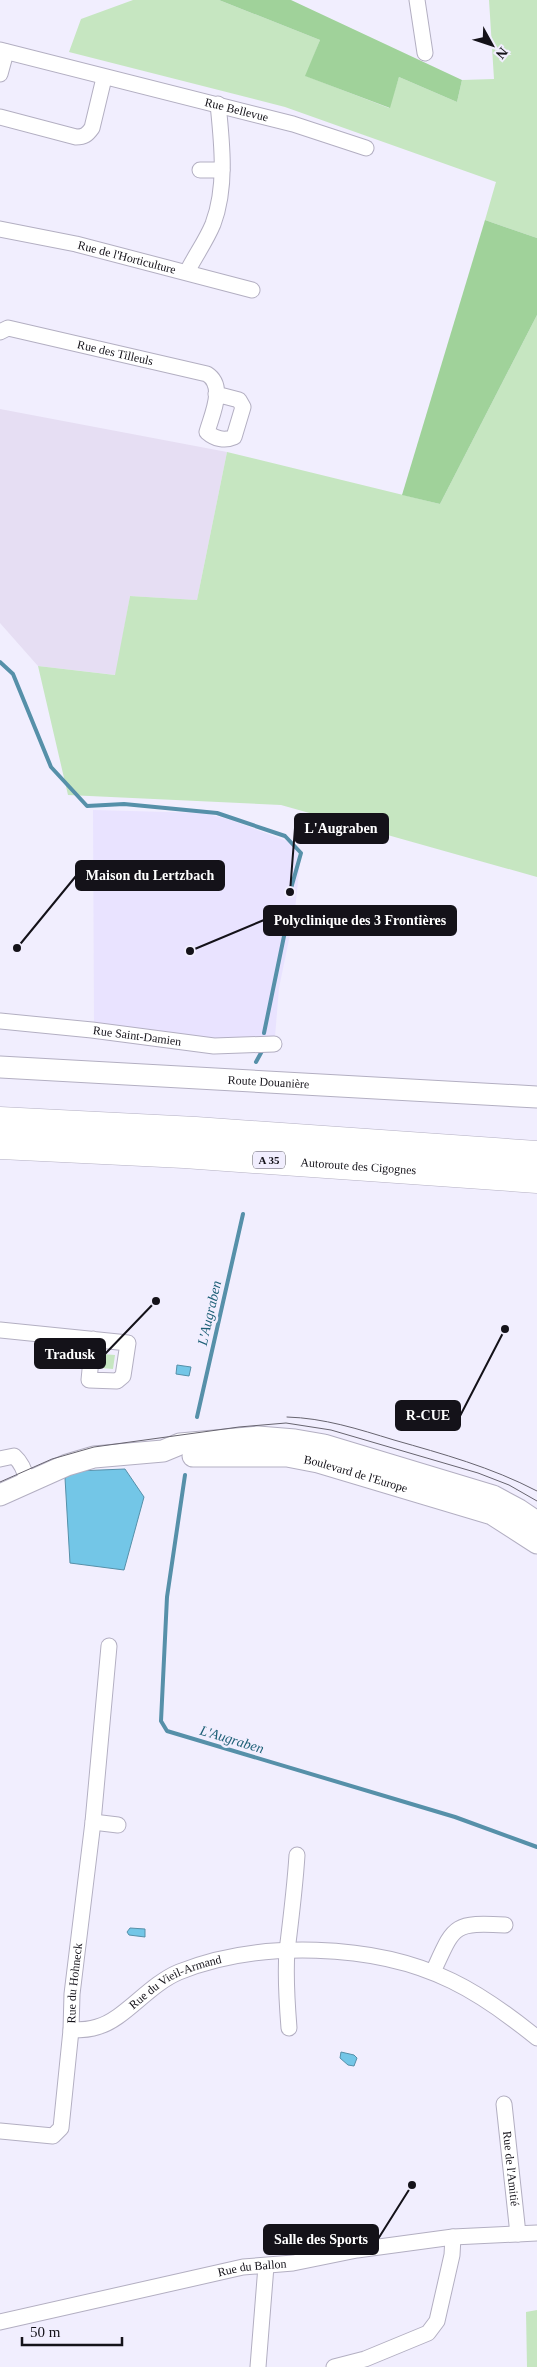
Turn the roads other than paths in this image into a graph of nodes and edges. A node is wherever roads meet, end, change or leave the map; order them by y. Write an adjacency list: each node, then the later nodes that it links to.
1 (417, 0): 3 (street)
2 (3, 51): 4 (street, Rue Bellevue); 5 (street, Rue Bellevue)
3 (425, 53)
4 (0, 74)
5 (104, 78): 6 (street, Rue Bellevue); 7 (street)
6 (218, 104): 8 (street, Rue Bellevue); 10 (street)
7 (0, 116)
8 (366, 148)
9 (200, 170): 10 (street)
10 (222, 170): 12 (street)
11 (0, 229): 12 (street, Rue de l'Horticulture)
12 (187, 272): 13 (street, Rue de l'Horticulture)
13 (252, 290)
14 (0, 332): 15 (street, Rue des Tilleuls)
15 (216, 394)
16 (0, 1021): 17 (street, Rue Saint-Damien)
17 (274, 1044)
18 (0, 1067): 19 (street, Route Douanière)
19 (537, 1097)
20 (0, 1121): 22 (highway, Autoroute des Cigognes / A 35)
21 (0, 1145): 23 (highway, Autoroute des Cigognes / A 35)
22 (537, 1155)
23 (537, 1179)
24 (0, 1330): 25 (street)
25 (93, 1339)
26 (163, 1451): 28 (street, Boulevard de l'Europe); 30 (street, Boulevard de l'Europe); 31 (street, Boulevard de l'Europe)
27 (0, 1459): 28 (street)
28 (27, 1481): 29 (street, Boulevard de l'Europe)
29 (0, 1495)
30 (537, 1522)
31 (537, 1542)
32 (110, 1646): 33 (street, Rue du Hohneck)
33 (93, 1822): 34 (street); 40 (street, Rue du Hohneck)
34 (118, 1825)
35 (297, 1855): 37 (street)
36 (504, 1925): 38 (street)
37 (287, 1951): 38 (street, Rue du Vieil-Armand); 39 (street); 40 (street, Rue du Vieil-Armand)
38 (433, 1972): 41 (street, Rue du Vieil-Armand)
39 (289, 2028)
40 (71, 2030): 43 (street, Rue du Hohneck)
41 (537, 2038)
42 (504, 2104): 45 (street, Rue de l'Amitié)
43 (0, 2131)
44 (537, 2233): 45 (street, Rue du Ballon)
45 (518, 2234): 46 (street, Rue du Ballon)
46 (453, 2237): 47 (street, Rue du Ballon); 50 (street)
47 (266, 2266): 48 (street, Rue du Ballon); 49 (street)
48 (0, 2322)
49 (258, 2367)
50 (334, 2367)

